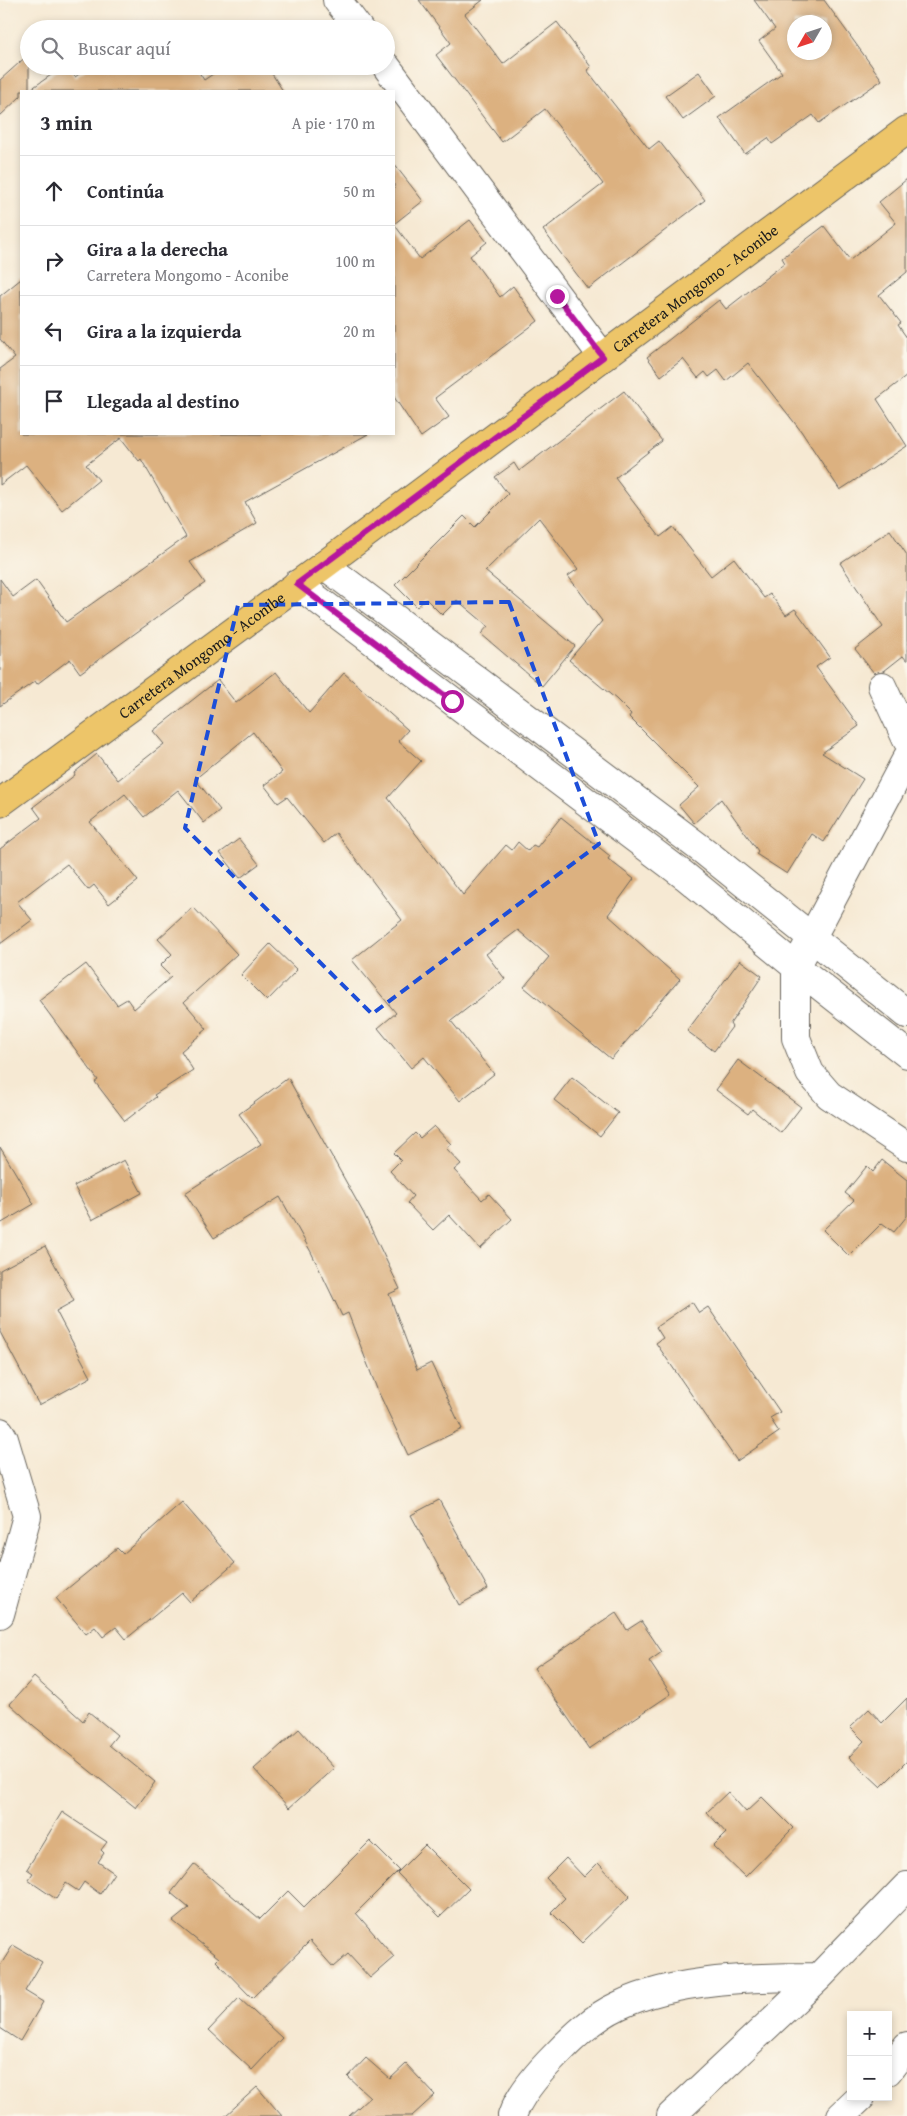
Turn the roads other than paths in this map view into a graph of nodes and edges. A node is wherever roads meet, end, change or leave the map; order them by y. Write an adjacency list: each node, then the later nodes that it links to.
1 (337, 0): 2 (street)
2 (352, 20)
3 (393, 75): 5 (street)
4 (907, 130): 5 (main road, Carretera Mongomo - Aconibe)
5 (603, 357): 6 (main road, Carretera Mongomo - Aconibe)
6 (324, 565): 7 (main road, Carretera Mongomo - Aconibe); 12 (street)
7 (297, 584): 11 (main road, Carretera Mongomo - Aconibe); 13 (street)
8 (882, 686): 9 (street)
9 (907, 740)
10 (907, 758): 12 (street)
11 (0, 803)
12 (810, 937): 13 (street); 14 (street)
13 (796, 967): 15 (street); 16 (street)
14 (907, 1014)
15 (907, 1054)
16 (907, 1147)
17 (0, 1432): 18 (street)
18 (0, 1614)
19 (907, 1886): 20 (street)
20 (819, 1978): 24 (street); 25 (street)
21 (907, 2046): 22 (street)
22 (892, 2066)
23 (857, 2101): 26 (street)
24 (512, 2116)
25 (671, 2116)
26 (841, 2116)

